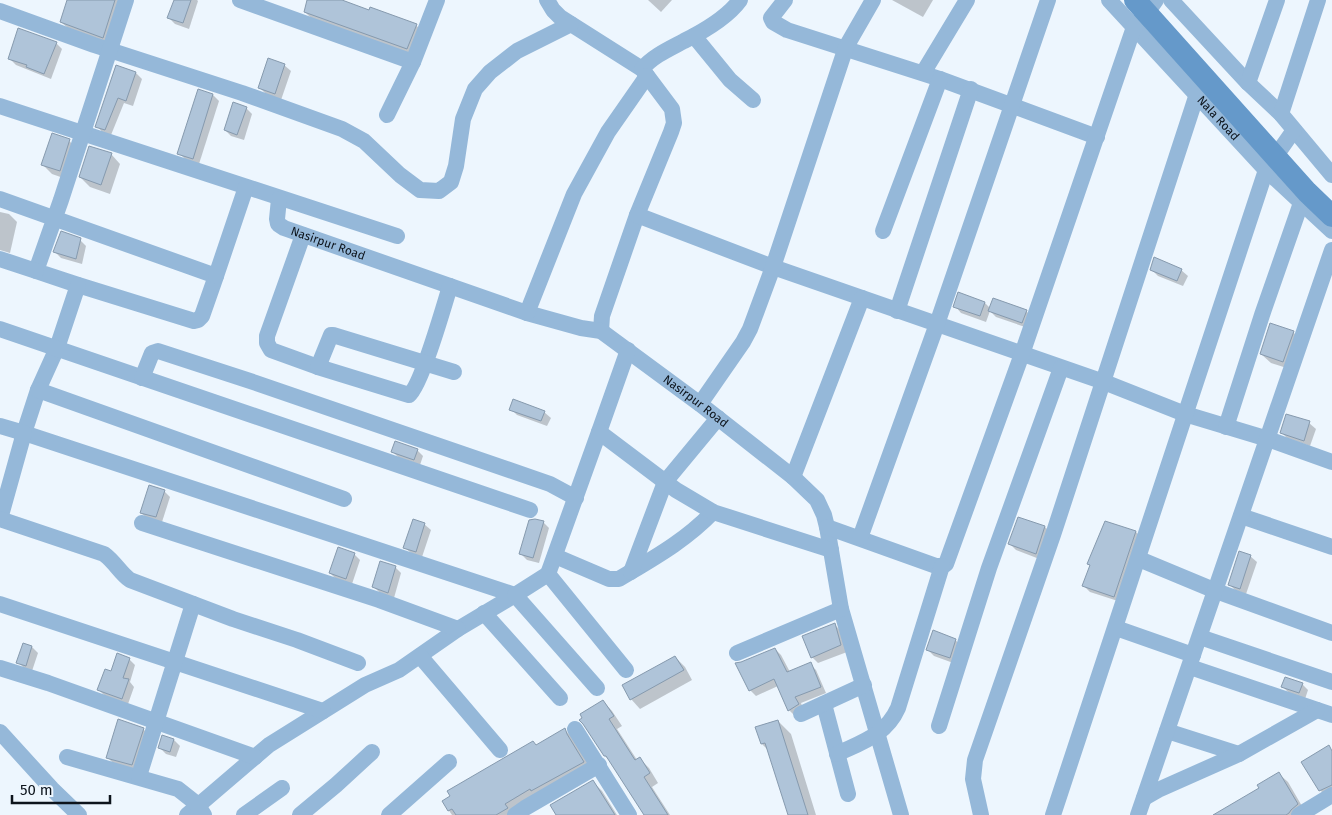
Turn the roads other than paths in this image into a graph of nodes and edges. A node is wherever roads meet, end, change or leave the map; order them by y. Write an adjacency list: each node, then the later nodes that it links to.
1 (126, 0): 19 (street)
2 (240, 0): 20 (street)
3 (437, 0): 20 (street)
4 (547, 0): 16 (street)
5 (740, 0): 17 (street)
6 (785, 0): 18 (street)
7 (873, 0): 18 (street)
8 (967, 0): 22 (street)
9 (1048, 0): 28 (street)
10 (1109, 0): 14 (street, Nala Road)
11 (1171, 0): 24 (street)
12 (1277, 0): 24 (street)
13 (1318, 0): 30 (street)
14 (1143, 10): 26 (street, Nala Road); 34 (street); 35 (street)
15 (0, 11): 19 (street)
16 (571, 24): 19 (street); 21 (street)
17 (694, 36): 21 (street); 27 (street)
18 (846, 47): 22 (street); 50 (street)
19 (109, 50): 33 (street)
20 (413, 62): 31 (street)
21 (645, 73): 41 (street); 57 (street)
22 (923, 73): 23 (street)
23 (940, 79): 25 (street); 44 (street)
24 (1248, 83): 30 (street)
25 (971, 89): 28 (street); 56 (street)
26 (1197, 94): 35 (street, Nala Road); 69 (street)
27 (753, 100)
28 (1011, 104): 34 (street); 58 (street)
29 (0, 106): 33 (street)
30 (1281, 114): 32 (street)
31 (387, 115)
32 (1294, 130): 35 (street); 36 (street)
33 (83, 133): 37 (street); 43 (street)
34 (1097, 137): 63 (street)
35 (1270, 164): 40 (street, Nala Road); 42 (street); 72 (street)
36 (1332, 175)
37 (246, 187): 39 (street); 52 (street)
38 (0, 199): 43 (street)
39 (279, 199): 46 (street, Nasirpur Road); 47 (street)
40 (1301, 203): 45 (street, Nala Road); 75 (street)
41 (637, 215): 50 (street); 60 (street)
42 (1332, 216)
43 (54, 217): 51 (street); 52 (street)
44 (883, 231)
45 (1332, 231)
46 (303, 235): 54 (street, Nasirpur Road); 65 (street)
47 (397, 236)
48 (1332, 250): 78 (street)
49 (0, 259): 51 (street)
50 (773, 267): 55 (street); 71 (street)
51 (36, 270): 53 (street)
52 (216, 276): 53 (street)
53 (78, 285): 61 (street)
54 (450, 286): 57 (street, Nasirpur Road); 64 (street)
55 (862, 298): 56 (street); 80 (street)
56 (897, 311): 58 (street)
57 (527, 313): 60 (street, Nasirpur Road)
58 (937, 324): 63 (street); 90 (street)
59 (0, 330): 61 (street)
60 (601, 331): 62 (street, Nasirpur Road)
61 (57, 348): 68 (street); 70 (street)
62 (628, 350): 71 (street, Nasirpur Road); 76 (street)
63 (1022, 354): 66 (street); 95 (street)
64 (425, 363): 65 (street); 65 (street); 67 (street)
65 (318, 367)
66 (1061, 368): 69 (street); 124 (street)
67 (454, 372)
68 (142, 378): 82 (street); 84 (street)
69 (1104, 382): 72 (street); 150 (street)
70 (38, 390): 77 (street); 83 (street)
71 (700, 404): 73 (street, Nasirpur Road)
72 (1185, 414): 75 (street); 94 (street)
73 (718, 418): 80 (street, Nasirpur Road); 81 (street)
74 (0, 426): 77 (street)
75 (1226, 427): 78 (street)
76 (599, 432): 81 (street); 82 (street)
77 (24, 433): 87 (street); 99 (street)
78 (1268, 439): 79 (street); 86 (street)
79 (1332, 462)
80 (793, 477): 89 (street, Nasirpur Road)
81 (665, 482): 85 (street); 96 (street)
82 (576, 498): 93 (street)
83 (344, 499)
84 (530, 510)
85 (713, 512): 92 (street); 96 (street)
86 (1241, 516): 91 (street); 98 (street)
87 (0, 519): 101 (street)
88 (142, 523): 105 (street)
89 (827, 527): 90 (street); 92 (street, Nasirpur Road)
90 (860, 538): 95 (street)
91 (1332, 547)
92 (831, 550): 102 (street, Nasirpur Road)
93 (555, 556): 96 (street); 97 (street)
94 (1139, 559): 98 (street); 104 (street)
95 (942, 566): 128 (street)
96 (631, 572)
97 (548, 574): 99 (street); 114 (street)
98 (1216, 591): 106 (street); 107 (street)
99 (515, 595): 103 (street); 117 (street)
100 (0, 604): 111 (street)
101 (193, 604): 111 (street); 112 (street)
102 (841, 609): 108 (street); 116 (street, Nasirpur Road)
103 (484, 614): 105 (street); 118 (street)
104 (1116, 628): 110 (street); 151 (street)
105 (458, 629): 109 (street)
106 (1332, 633)
107 (1200, 636): 110 (street); 115 (street)
108 (737, 654)
109 (420, 656): 120 (street); 129 (street)
110 (1192, 661): 121 (street); 126 (street)
111 (176, 663): 120 (street); 123 (street)
112 (358, 663)
113 (0, 668): 123 (street)
114 (626, 670)
115 (1332, 682)
116 (864, 686): 119 (street); 128 (street, Nasirpur Road)
117 (596, 688)
118 (560, 698)
119 (824, 704): 122 (street); 131 (street)
120 (323, 711): 134 (street)
121 (1325, 713): 132 (street)
122 (801, 714)
123 (156, 722): 134 (street); 137 (street)
124 (939, 726)
125 (575, 729): 136 (street)
126 (1168, 731): 132 (street); 141 (street)
127 (0, 732): 143 (street)
128 (878, 734): 131 (street); 149 (street, Nasirpur Road)
129 (500, 750)
130 (372, 752): 145 (street)
131 (837, 754): 139 (street)
132 (1239, 754): 141 (street)
133 (67, 756): 137 (street)
134 (255, 757): 142 (street)
135 (449, 762): 146 (street)
136 (599, 765): 147 (street); 148 (street)
137 (139, 776): 142 (street)
138 (282, 788): 144 (street)
139 (848, 794)
140 (1332, 795): 153 (street)
141 (1144, 798): 152 (street)
142 (196, 811)
143 (79, 815)
144 (244, 815)
145 (300, 815)
146 (389, 815)
147 (515, 815)
148 (629, 815)
149 (901, 815)
150 (981, 815)
151 (1053, 815)
152 (1138, 815)
153 (1299, 815)

